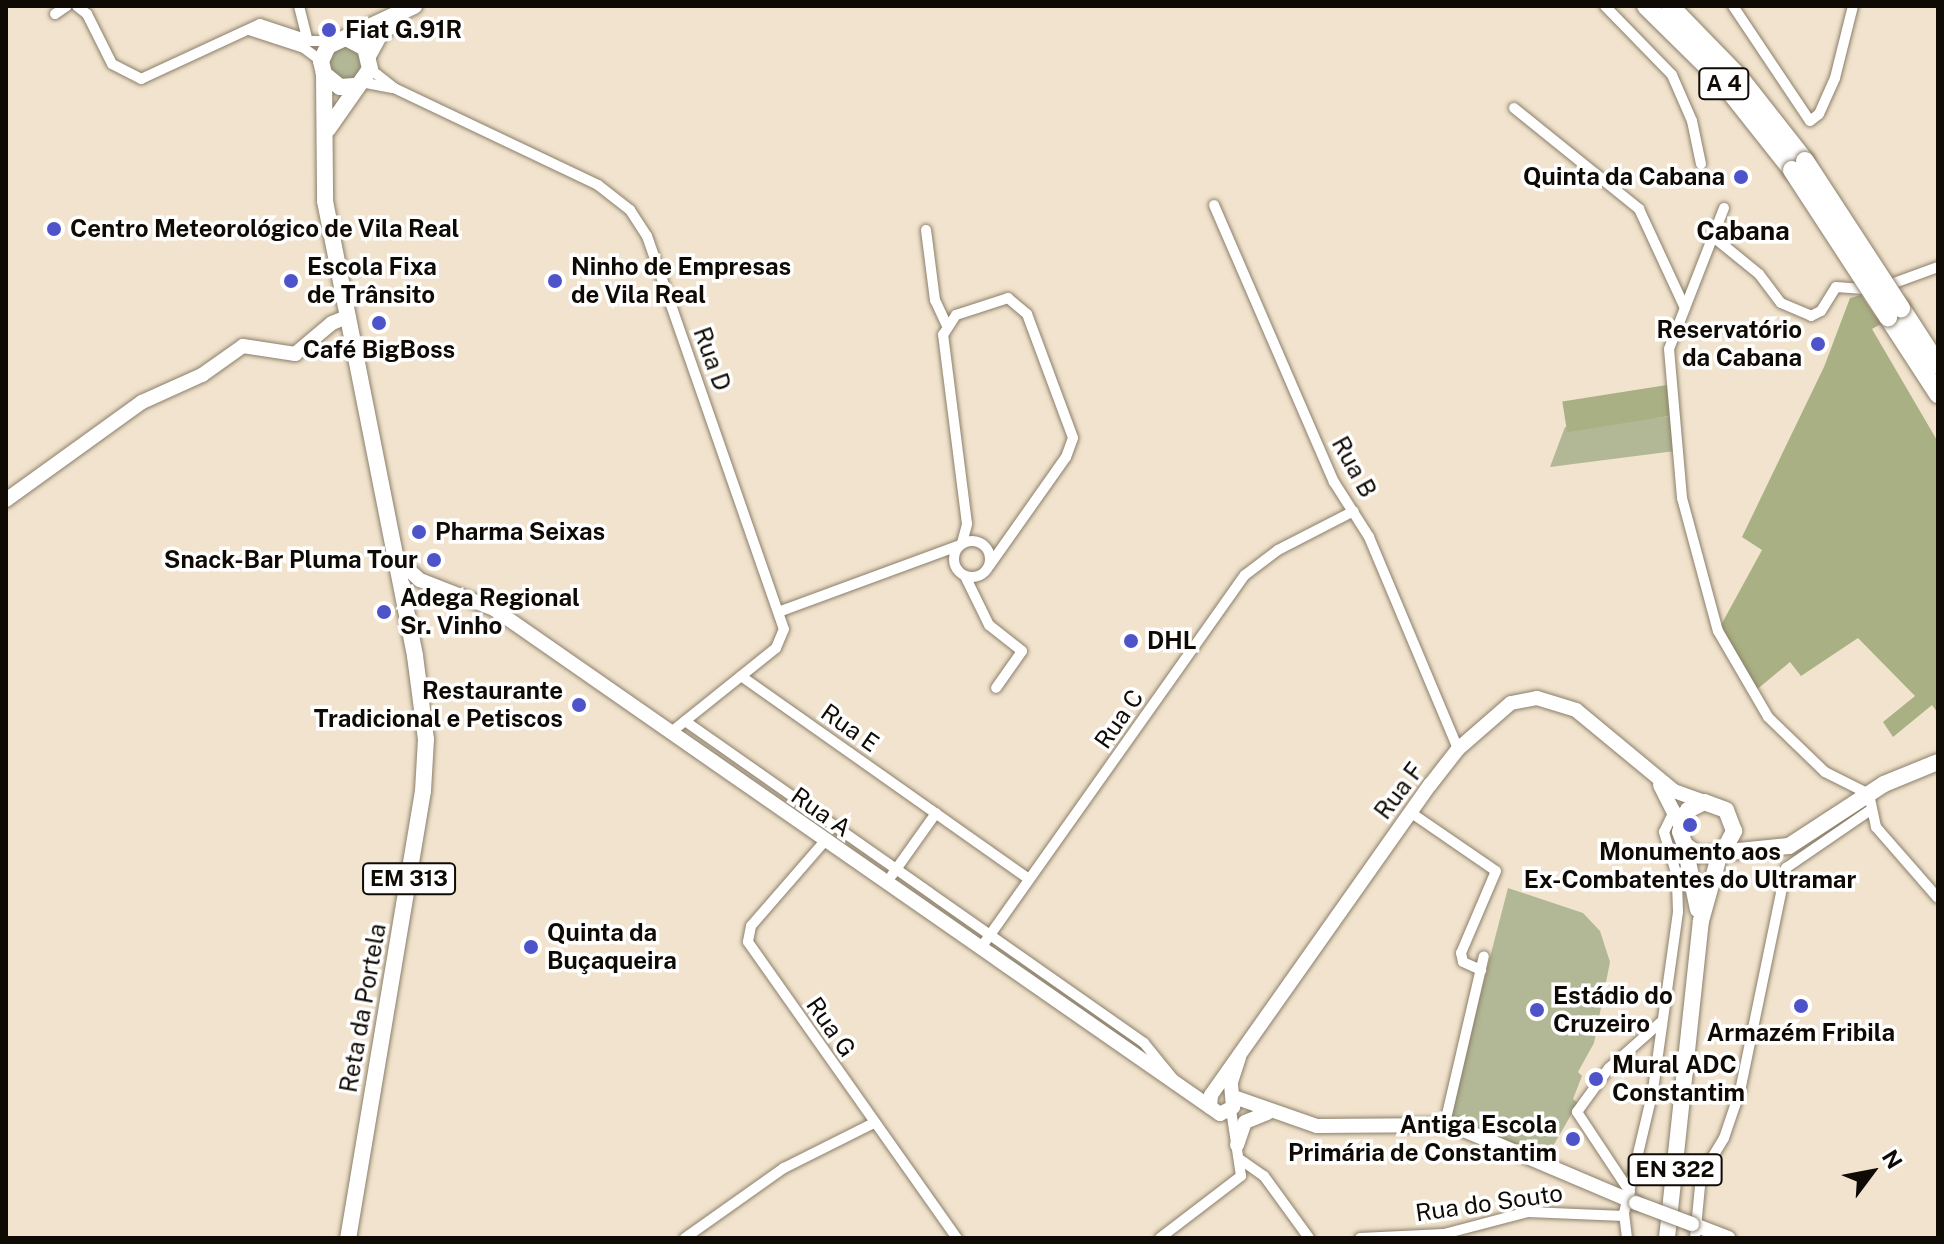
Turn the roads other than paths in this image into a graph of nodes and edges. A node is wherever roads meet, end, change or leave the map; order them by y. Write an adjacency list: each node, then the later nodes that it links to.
1 (67, 6): 11 (street)
2 (77, 6): 12 (street)
3 (299, 6): 13 (street)
4 (414, 6): 14 (main road)
5 (424, 6): 16 (main road, EM 313)
6 (1605, 6): 19 (street)
7 (1646, 6): 20 (highway, A 4)
8 (1670, 6): 20 (highway, A 4)
9 (1733, 6): 10 (street)
10 (1853, 6)
11 (55, 14)
12 (247, 30): 13 (street); 15 (street)
13 (307, 39): 14 (street)
14 (340, 40): 15 (main road); 16 (main road)
15 (322, 67): 16 (main road); 18 (main road, EM 313)
16 (363, 73): 18 (main road, EM 313); 46 (street, Rua D)
17 (1514, 108): 26 (street)
18 (326, 132): 28 (main road, EM 313)
19 (1701, 164)
20 (1798, 166): 27 (highway, A 4, bridge)
21 (1214, 205): 33 (street, Rua B)
22 (1724, 208): 24 (street)
23 (926, 230): 29 (street)
24 (1711, 235): 25 (street); 26 (street)
25 (1938, 267)
26 (1683, 312): 54 (street)
27 (1895, 312): 30 (highway, A 4); 31 (highway, A 4)
28 (347, 317): 32 (street); 38 (main road, EM 313)
29 (946, 324): 34 (street); 36 (street)
30 (1938, 365)
31 (1938, 394)
32 (6, 500)
33 (1354, 511): 51 (street, Rua B); 66 (street, Rua C)
34 (967, 524): 35 (street); 37 (street)
35 (981, 543): 36 (street); 37 (street); 40 (street)
36 (1004, 544): 40 (street)
37 (960, 545): 39 (street); 41 (street)
38 (394, 553): 42 (main road, Reta da Portela / EM 313); 43 (street)
39 (925, 562): 41 (street); 46 (street)
40 (986, 570): 41 (street); 44 (street)
41 (961, 572): 44 (street)
42 (400, 582): 43 (street); 45 (main road, Reta da Portela / EM 313)
43 (421, 583): 45 (street); 50 (street, Rua A)
44 (977, 595): 48 (street)
45 (403, 600): 85 (main road, Reta da Portela / EM 313)
46 (781, 611): 47 (street, Rua D)
47 (741, 676): 49 (street, Rua D); 58 (street, Rua E)
48 (996, 688)
49 (685, 721): 50 (street, Rua D); 65 (street)
50 (670, 733): 61 (street, Rua A)
51 (1458, 749): 53 (street, Rua F); 57 (street, Rua F)
52 (1938, 762): 54 (main road)
53 (1653, 775): 55 (street); 59 (street)
54 (1869, 794): 56 (street); 63 (main road)
55 (1704, 802): 59 (main road); 60 (main road)
56 (1869, 811): 68 (street); 84 (street)
57 (1410, 812): 73 (street); 76 (street, Rua F)
58 (936, 813): 65 (street); 66 (street, Rua E)
59 (1677, 817): 62 (main road, EN 322); 74 (street)
60 (1733, 823): 63 (main road); 64 (main road, EN 322)
61 (824, 842): 67 (street, Rua A); 78 (street, Rua G)
62 (1685, 845): 64 (main road); 69 (main road, EN 322)
63 (1765, 847): 64 (main road)
64 (1722, 852): 69 (main road, EN 322)
65 (895, 870): 67 (street); 70 (street)
66 (1029, 879): 70 (street, Rua C)
67 (886, 883): 71 (street, Rua A)
68 (1938, 898)
69 (1700, 934): 92 (main road, EN 322)
70 (989, 935): 71 (street, Rua C); 75 (street)
71 (980, 949): 75 (street, Rua A)
72 (1484, 956): 73 (street)
73 (1481, 970): 79 (street)
74 (1661, 1022): 82 (street); 82 (street)
75 (1175, 1081): 76 (street, Rua A)
76 (1223, 1101): 77 (street, Rua A); 80 (street)
77 (1267, 1113): 79 (street, Rua A); 80 (street)
78 (874, 1123): 86 (street); 87 (street, Rua G)
79 (1445, 1123): 82 (street)
80 (1237, 1145): 81 (street)
81 (1241, 1160): 88 (street); 89 (street)
82 (1631, 1198): 83 (street); 84 (street, bridge)
83 (1624, 1216): 90 (street, Rua do Souto); 91 (street)
84 (1695, 1229): 93 (street)
85 (348, 1238)
86 (685, 1238)
87 (957, 1238)
88 (1160, 1238)
89 (1309, 1238)
90 (1360, 1238)
91 (1627, 1238)
92 (1667, 1238)
93 (1728, 1238)

